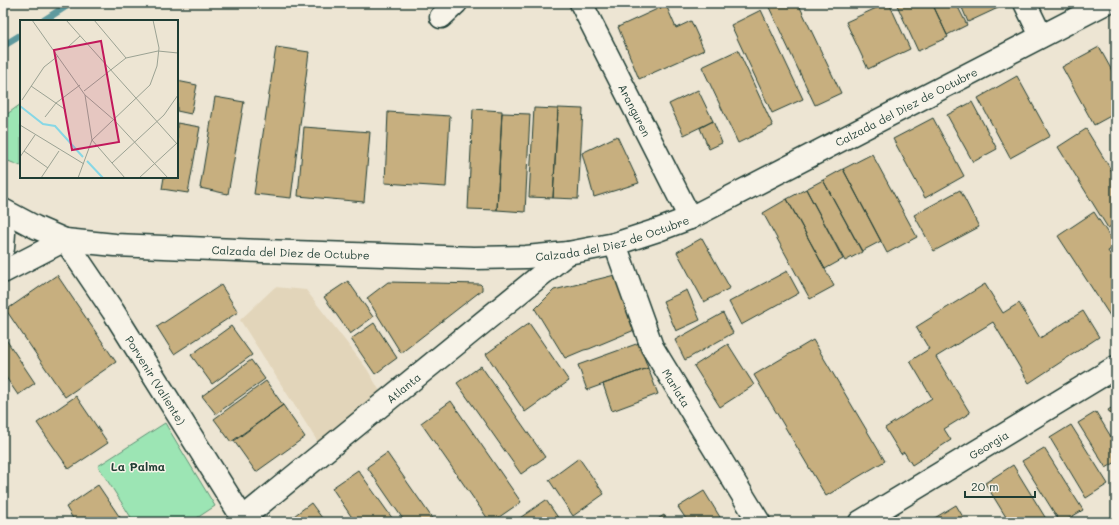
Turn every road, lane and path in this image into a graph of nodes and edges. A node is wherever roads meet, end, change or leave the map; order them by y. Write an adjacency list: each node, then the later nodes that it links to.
1 (581, 3): 6 (main road, Aranguren)
2 (1025, 3): 4 (main road)
3 (1106, 3): 4 (main road, Calzada del Diez de Octubre)
4 (1041, 36): 6 (main road, Calzada del Diez de Octubre)
5 (3, 210): 8 (main road)
6 (690, 218): 9 (main road, Calzada del Diez de Octubre)
7 (3, 230): 10 (main road)
8 (65, 240): 11 (main road, Calzada del Diez de Octubre); 12 (main road); 14 (main road, Porvenir (Valiente))
9 (615, 244): 11 (main road, Calzada del Diez de Octubre); 15 (main road, Marlata)
10 (3, 248)
11 (568, 253): 14 (main road, Atlanta)
12 (3, 272)
13 (1116, 367): 16 (main road, Georgia)
14 (242, 521)
15 (759, 522)
16 (860, 522)

